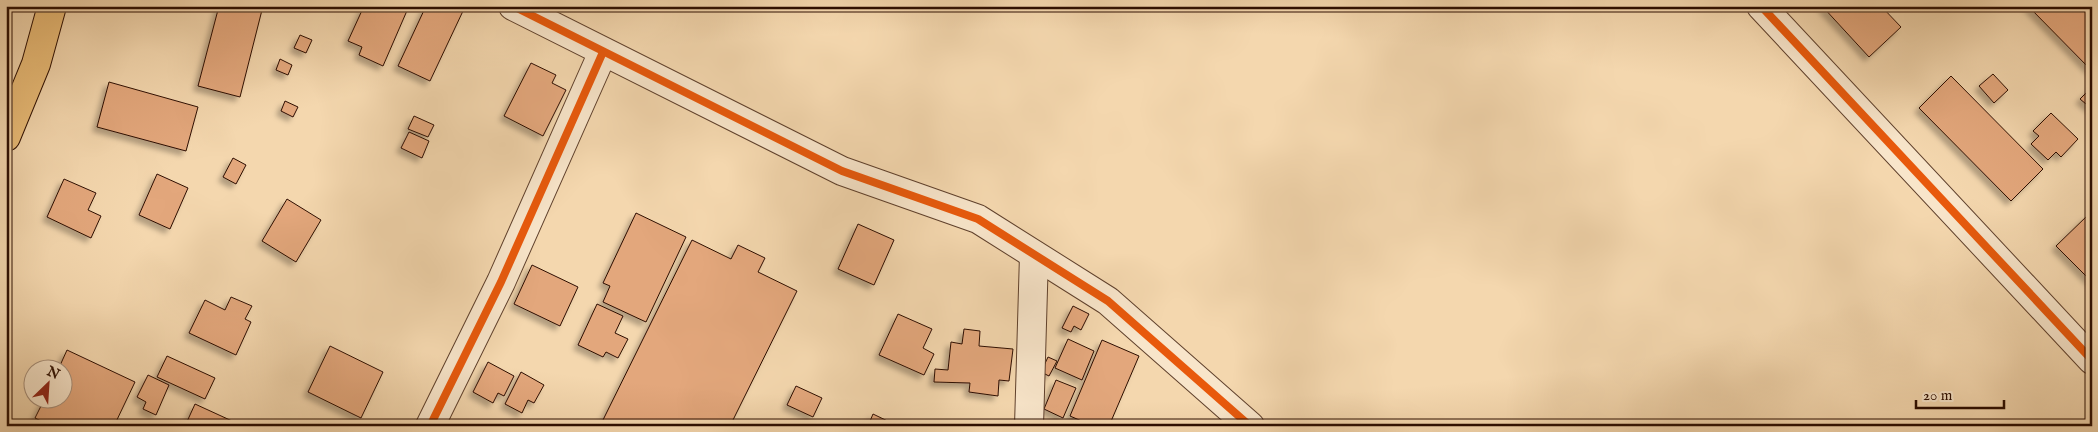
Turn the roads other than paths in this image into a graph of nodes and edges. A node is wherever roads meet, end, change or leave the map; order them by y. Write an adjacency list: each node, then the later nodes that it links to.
1 (52, 6): 5 (main road)
2 (513, 6): 4 (street)
3 (1761, 6): 7 (street)
4 (603, 52): 6 (street); 8 (street)
5 (6, 137)
6 (1034, 255): 9 (street); 10 (street)
7 (2092, 360)
8 (430, 426)
9 (1029, 426)
10 (1250, 426)

